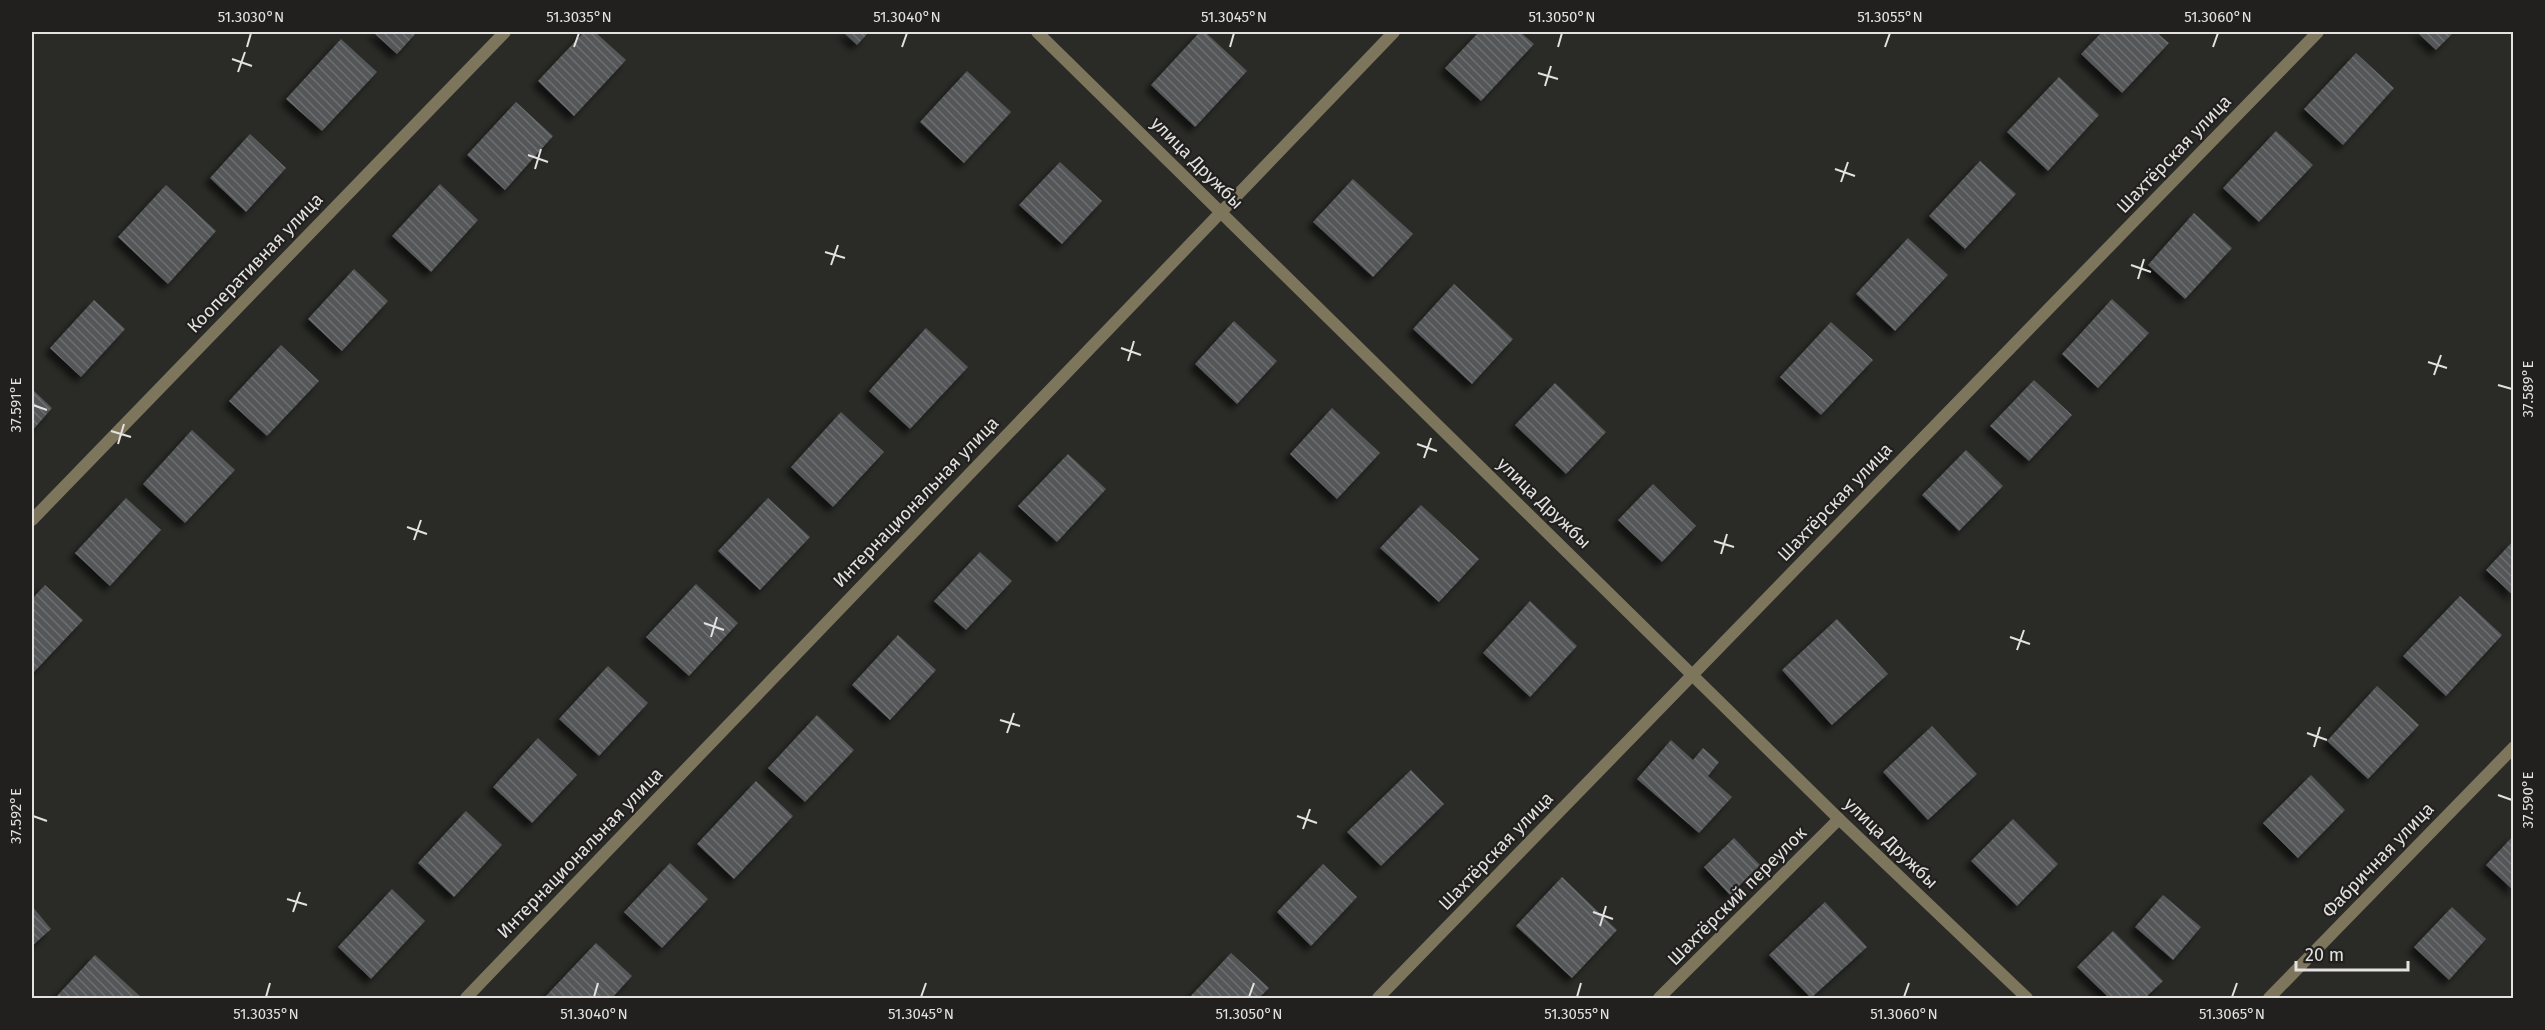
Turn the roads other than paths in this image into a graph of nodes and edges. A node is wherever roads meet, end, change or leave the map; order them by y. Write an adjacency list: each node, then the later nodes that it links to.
1 (505, 32): 6 (street, Кооперативная улица)
2 (1038, 32): 5 (street, улица Дружбы)
3 (1394, 32): 5 (street, Интернациональная улица)
4 (2318, 32): 7 (street, Шахтёрская улица)
5 (1220, 211): 7 (street, улица Дружбы); 10 (street, Интернациональная улица)
6 (32, 520)
7 (1693, 675): 9 (street, улица Дружбы); 11 (street, Шахтёрская улица)
8 (2514, 747): 14 (street, Фабричная улица)
9 (1839, 819): 12 (street, Шахтёрский переулок); 13 (street, улица Дружбы)
10 (465, 999)
11 (1378, 999)
12 (1659, 999)
13 (2027, 999)
14 (2269, 999)

